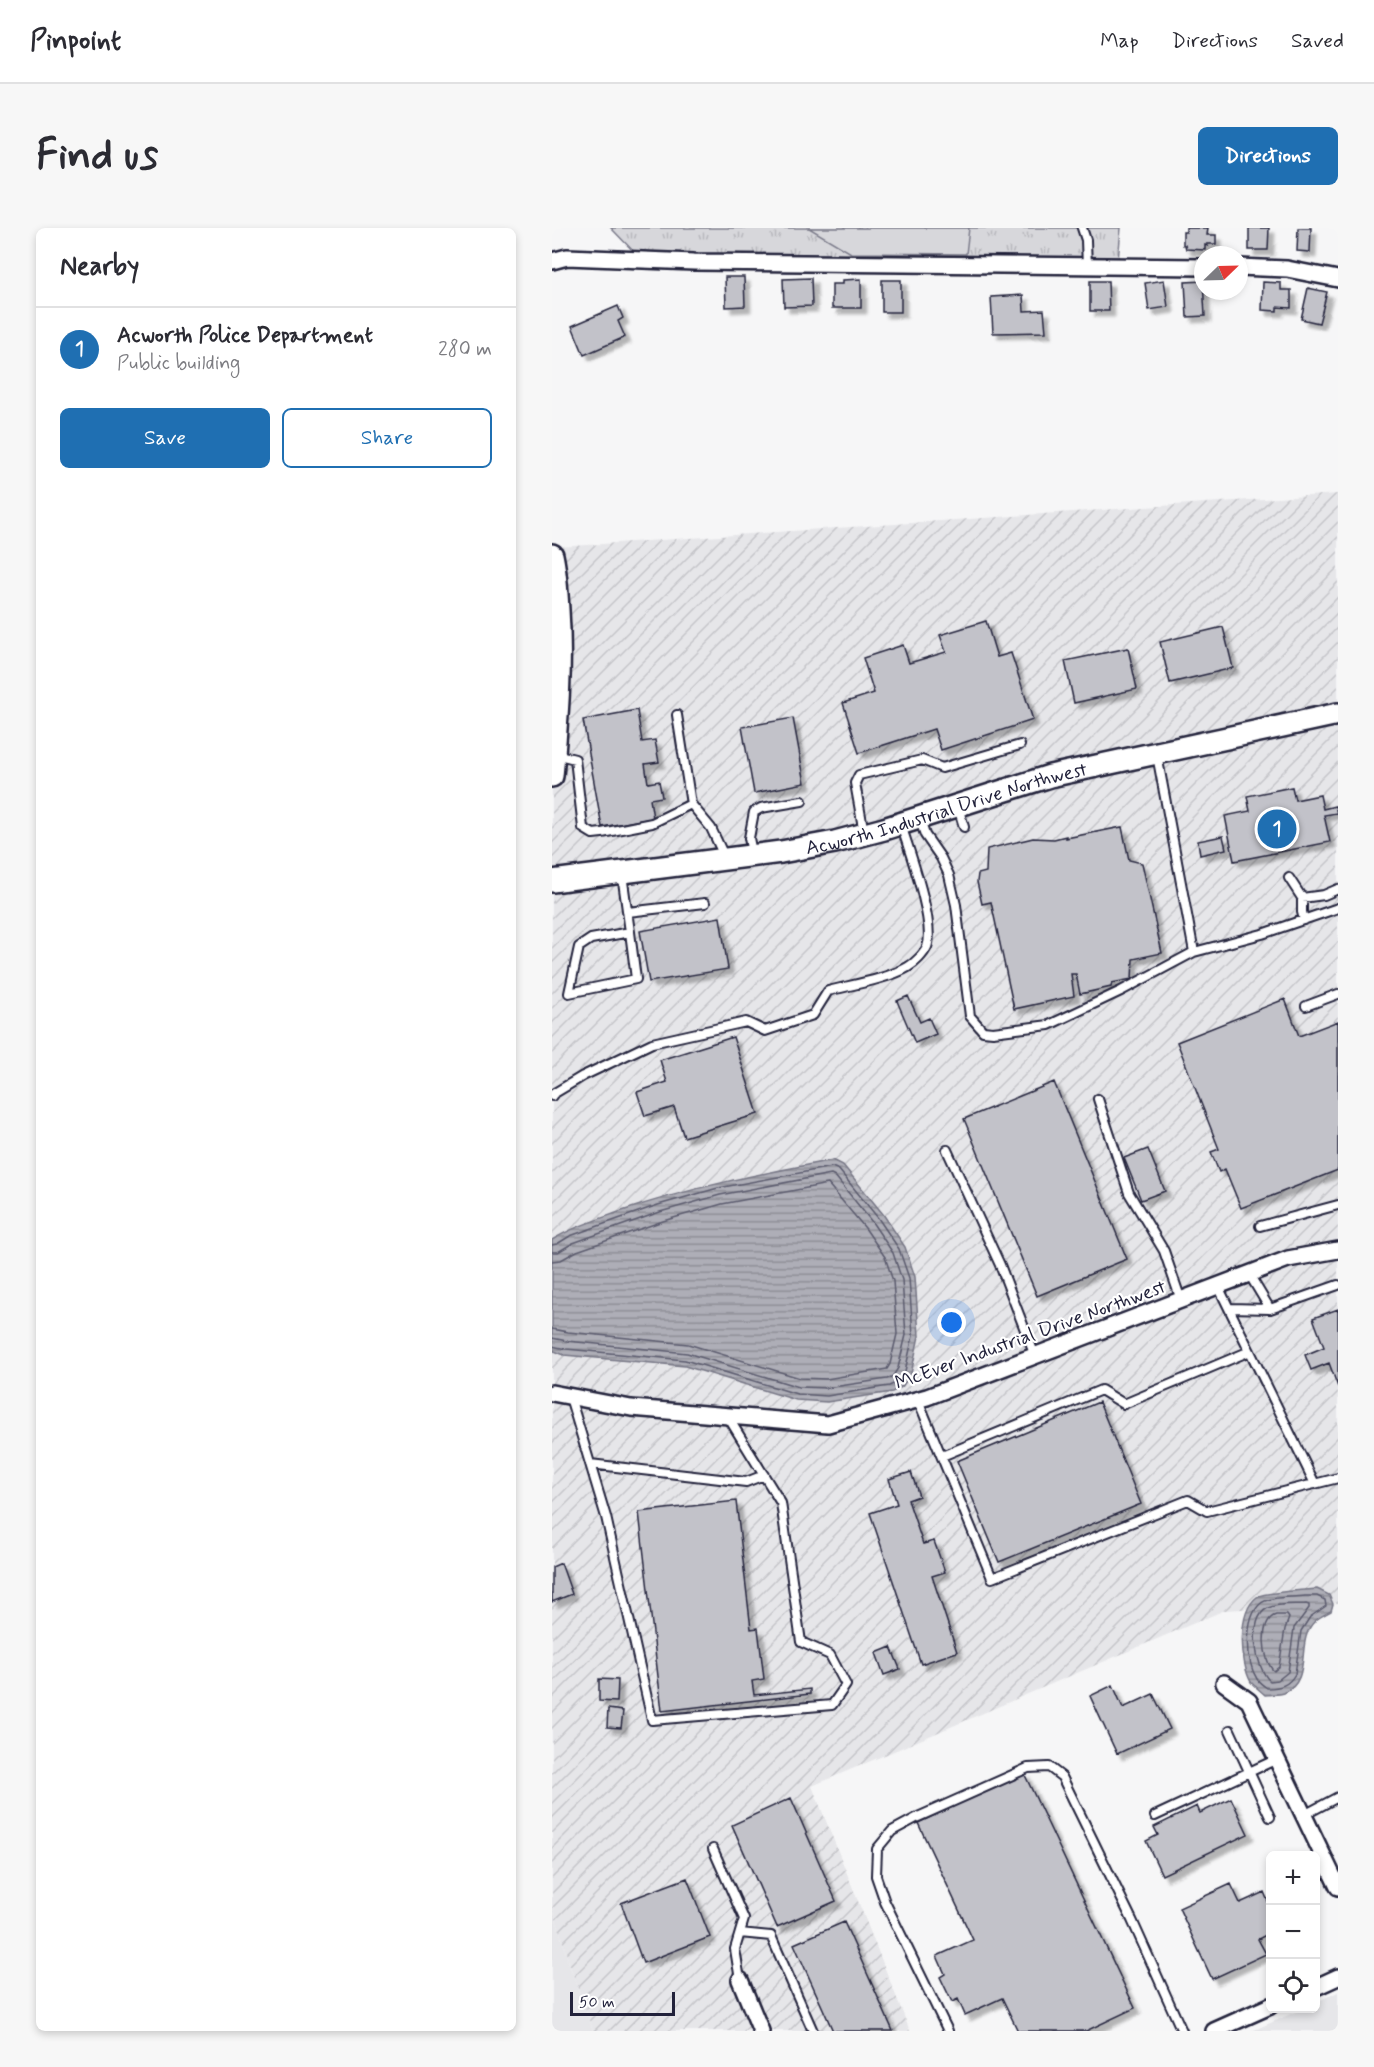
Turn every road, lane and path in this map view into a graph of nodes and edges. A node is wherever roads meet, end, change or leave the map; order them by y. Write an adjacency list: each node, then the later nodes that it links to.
1 (1082, 228): 3 (lane)
2 (552, 261): 3 (street)
3 (1087, 267): 4 (street)
4 (1194, 267)
5 (1248, 267): 6 (street)
6 (1338, 279)
7 (552, 555): 12 (street)
8 (1338, 714): 11 (street, Acworth Industrial Drive Northwest)
9 (677, 715): 15 (lane)
10 (1020, 745): 19 (lane)
11 (1156, 753): 16 (street, Acworth Industrial Drive Northwest); 32 (lane)
12 (554, 754): 13 (street); 15 (lane)
13 (552, 776)
14 (802, 801): 20 (lane)
15 (691, 804): 21 (lane)
16 (958, 806): 17 (street, Acworth Industrial Drive Northwest); 18 (lane)
17 (910, 821): 19 (street, Acworth Industrial Drive Northwest); 32 (lane); 35 (lane)
18 (964, 827)
19 (864, 835): 20 (street, Acworth Industrial Drive Northwest)
20 (752, 856): 21 (street, Acworth Industrial Drive Northwest)
21 (726, 859): 22 (street, Acworth Industrial Drive Northwest)
22 (622, 872): 24 (street, Acworth Industrial Drive Northwest); 29 (lane)
23 (1289, 878): 26 (lane)
24 (552, 881)
25 (1338, 889): 26 (lane)
26 (1302, 898): 30 (lane)
27 (705, 903): 29 (lane)
28 (1338, 908): 30 (lane)
29 (628, 912): 31 (lane)
30 (1304, 920): 32 (lane)
31 (630, 932): 31 (lane)
32 (1194, 952)
33 (1338, 994): 34 (lane)
34 (1306, 1006)
35 (552, 1096)
36 (1098, 1099): 44 (lane)
37 (947, 1150): 48 (lane)
38 (1338, 1205): 39 (lane)
39 (1260, 1226)
40 (1338, 1250): 41 (street, McEver Industrial Drive Northwest)
41 (1249, 1274): 43 (street, McEver Industrial Drive Northwest); 46 (lane)
42 (1338, 1285): 46 (lane)
43 (1218, 1286): 44 (street, McEver Industrial Drive Northwest); 45 (lane)
44 (1181, 1300): 48 (street, McEver Industrial Drive Northwest)
45 (1230, 1308): 46 (lane); 47 (lane)
46 (1270, 1309)
47 (1250, 1351): 53 (lane); 57 (lane)
48 (1035, 1356): 51 (street, McEver Industrial Drive Northwest)
49 (552, 1393): 50 (street, McEver Industrial Drive Northwest)
50 (570, 1397): 52 (street, McEver Industrial Drive Northwest); 54 (lane)
51 (918, 1400): 52 (street, McEver Industrial Drive Northwest); 53 (lane)
52 (728, 1416): 55 (lane)
53 (942, 1456): 57 (lane)
54 (590, 1464): 55 (lane); 55 (lane)
55 (764, 1476)
56 (1338, 1478): 57 (lane)
57 (1315, 1484)
58 (1224, 1683): 60 (street)
59 (1230, 1730): 61 (lane)
60 (1277, 1759): 61 (lane); 63 (street)
61 (1249, 1772): 64 (lane); 65 (lane)
62 (1338, 1797): 63 (lane)
63 (1304, 1815): 67 (street)
64 (1155, 1816)
65 (1270, 1817)
66 (713, 1849): 68 (lane)
67 (1338, 1887)
68 (740, 1933): 70 (lane); 74 (lane)
69 (1338, 1977): 71 (street)
70 (740, 1980): 73 (street)
71 (1320, 1985)
72 (1266, 2008): 77 (street)
73 (761, 2031)
74 (813, 2031)
75 (948, 2031): 76 (lane)
76 (1182, 2031)
77 (1214, 2031)

